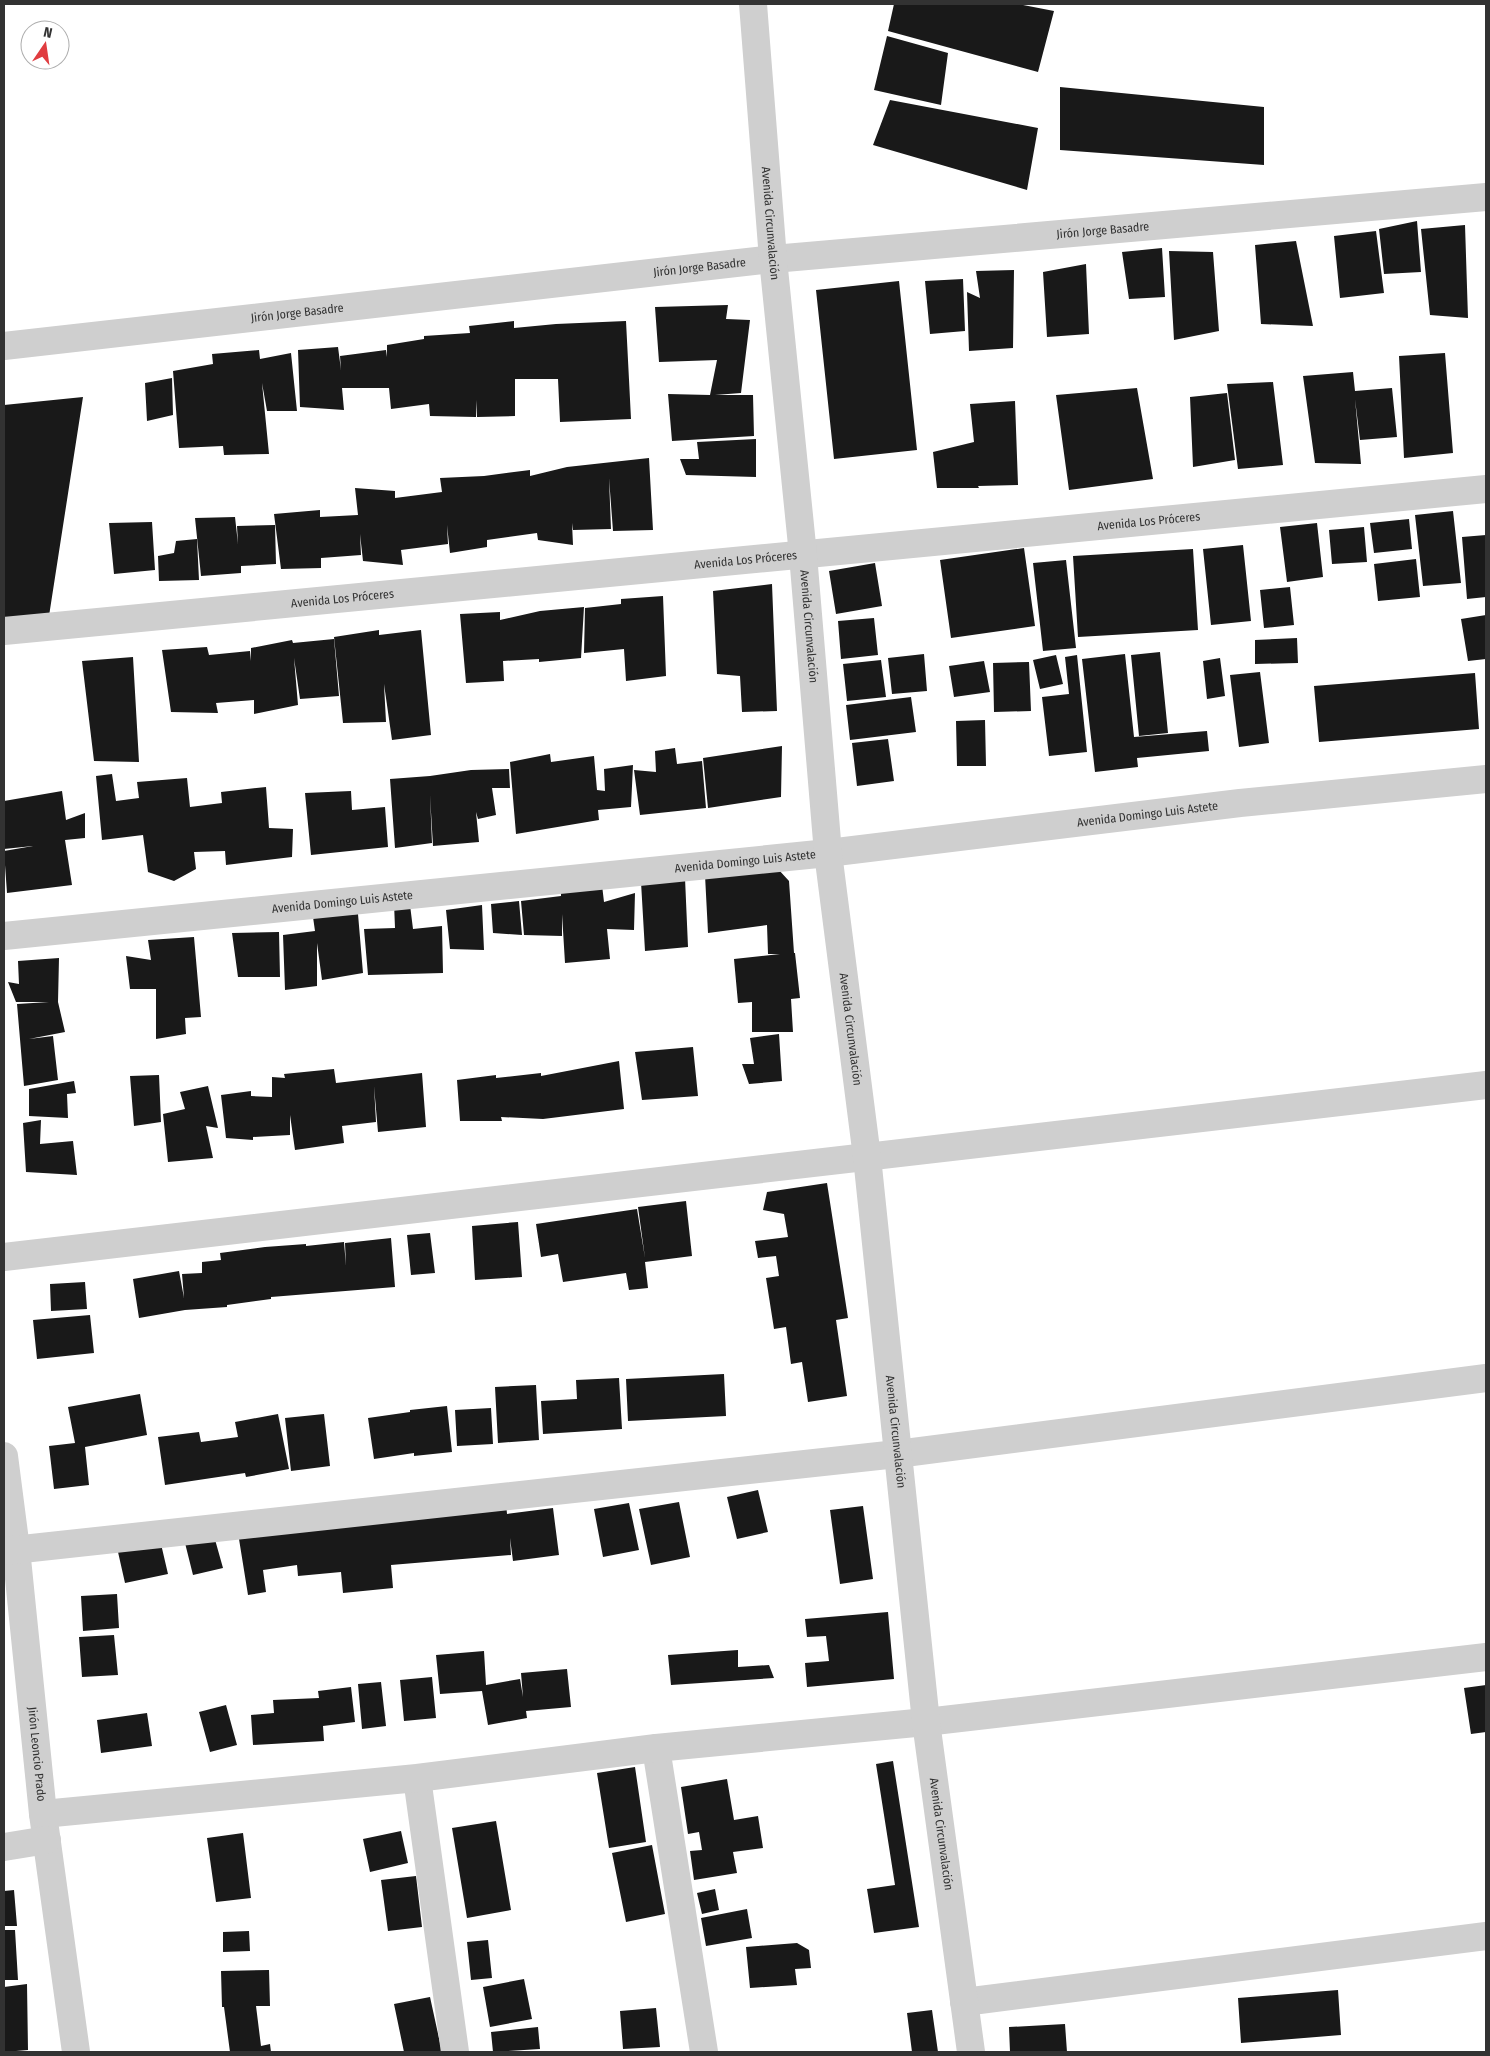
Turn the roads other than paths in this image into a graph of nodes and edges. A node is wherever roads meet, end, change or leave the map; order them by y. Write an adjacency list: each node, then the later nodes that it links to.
1 (753, 4): 3 (street, Avenida Circunvalación)
2 (1486, 197): 3 (street, Jirón Jorge Basadre)
3 (773, 259): 4 (street, Jirón Jorge Basadre); 6 (street, Avenida Circunvalación)
4 (4, 346)
5 (1486, 488): 6 (street, Avenida Los Próceres)
6 (803, 556): 7 (street, Avenida Los Próceres); 9 (street, Avenida Circunvalación)
7 (4, 631)
8 (1486, 779): 9 (street, Avenida Domingo Luis Astete)
9 (828, 853): 10 (street, Avenida Domingo Luis Astete); 12 (street, Avenida Circunvalación)
10 (4, 936)
11 (1486, 1085): 12 (street)
12 (867, 1157): 13 (street); 15 (street, Avenida Circunvalación)
13 (4, 1257)
14 (1486, 1378): 15 (street)
15 (897, 1454): 17 (street); 19 (street, Avenida Circunvalación)
16 (4, 1456): 17 (street, Jirón Leoncio Prado)
17 (10, 1550): 22 (street, Jirón Leoncio Prado)
18 (1486, 1657): 19 (street)
19 (926, 1722): 20 (street); 25 (street, Avenida Circunvalación)
20 (656, 1748): 21 (street); 28 (street)
21 (417, 1778): 22 (street); 27 (street)
22 (45, 1827): 23 (street); 26 (street, Jirón Leoncio Prado)
23 (4, 1847)
24 (1486, 1936): 25 (street)
25 (964, 2002): 29 (street, Avenida Circunvalación)
26 (76, 2052)
27 (455, 2052)
28 (704, 2052)
29 (971, 2052)

